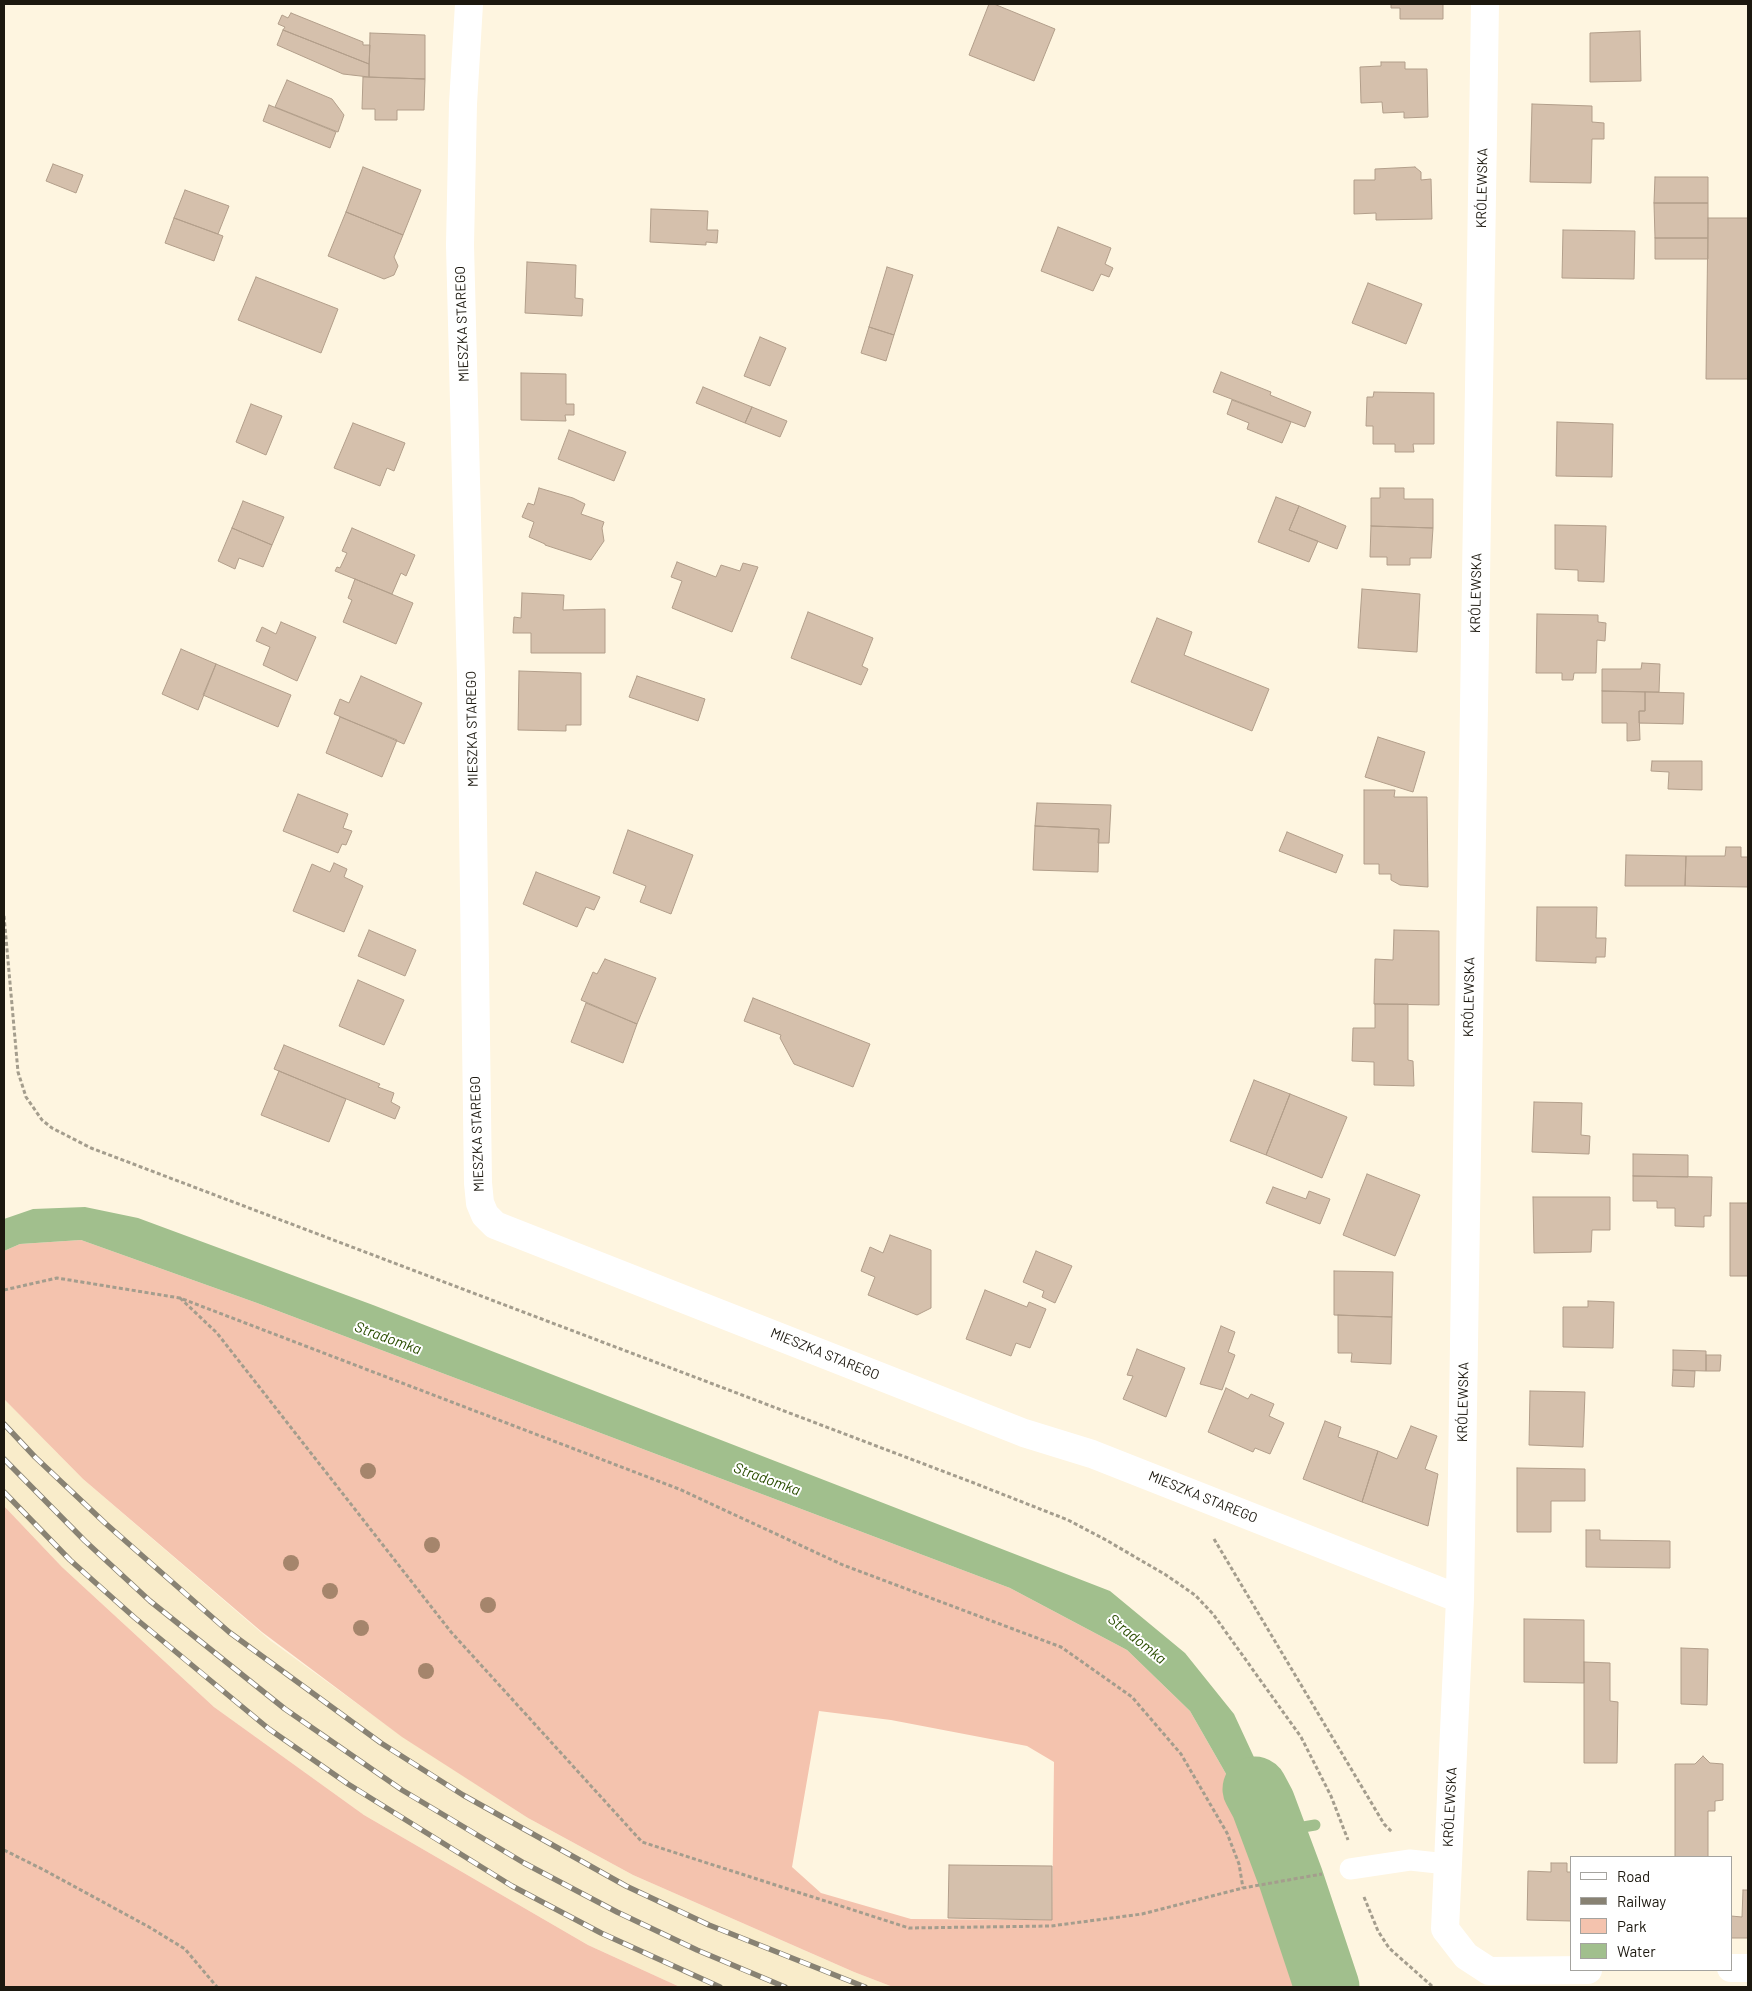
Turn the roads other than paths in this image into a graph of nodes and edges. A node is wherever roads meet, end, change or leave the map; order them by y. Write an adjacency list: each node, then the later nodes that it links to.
1 (468, 4): 3 (street, MIESZKA STAREGO)
2 (1485, 4): 3 (street, KRÓLEWSKA)
3 (1460, 1599): 4 (street, KRÓLEWSKA)
4 (1447, 1864): 5 (lane); 8 (street, KRÓLEWSKA)
5 (1353, 1868)
6 (1732, 1968): 7 (street)
7 (1748, 1968)
8 (1570, 1970)

